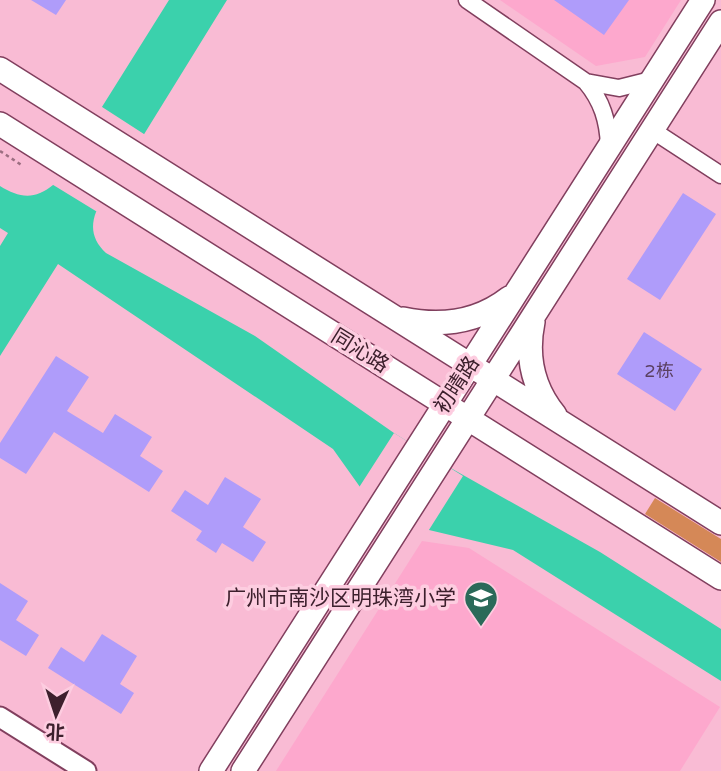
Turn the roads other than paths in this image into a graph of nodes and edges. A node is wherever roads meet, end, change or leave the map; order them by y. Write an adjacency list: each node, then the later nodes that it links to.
1 (467, 0): 6 (street)
2 (702, 0): 5 (main road, 初晴路)
3 (721, 22): 8 (main road, 初晴路)
4 (0, 69): 13 (main road)
5 (651, 80): 6 (street); 9 (main road, 初晴路)
6 (586, 82): 9 (street)
7 (0, 124): 16 (main road, 同沁路)
8 (652, 130): 10 (street); 12 (main road, 初晴路)
9 (609, 146): 11 (main road, 初晴路)
10 (721, 175)
11 (515, 294): 13 (main road); 14 (main road, 初晴路)
12 (538, 309): 15 (main road, 初晴路); 18 (main road)
13 (389, 314): 14 (main road)
14 (470, 365): 15 (main road); 16 (main road, 初晴路)
15 (493, 380): 17 (main road, 初晴路); 18 (main road)
16 (445, 404): 17 (main road, 同沁路); 23 (main road, 初晴路)
17 (468, 419): 20 (main road, 同沁路); 24 (main road, 初晴路)
18 (564, 425): 19 (main road)
19 (721, 523)
20 (721, 578)
21 (0, 717): 22 (street)
22 (86, 771)
23 (211, 771)
24 (243, 771)

